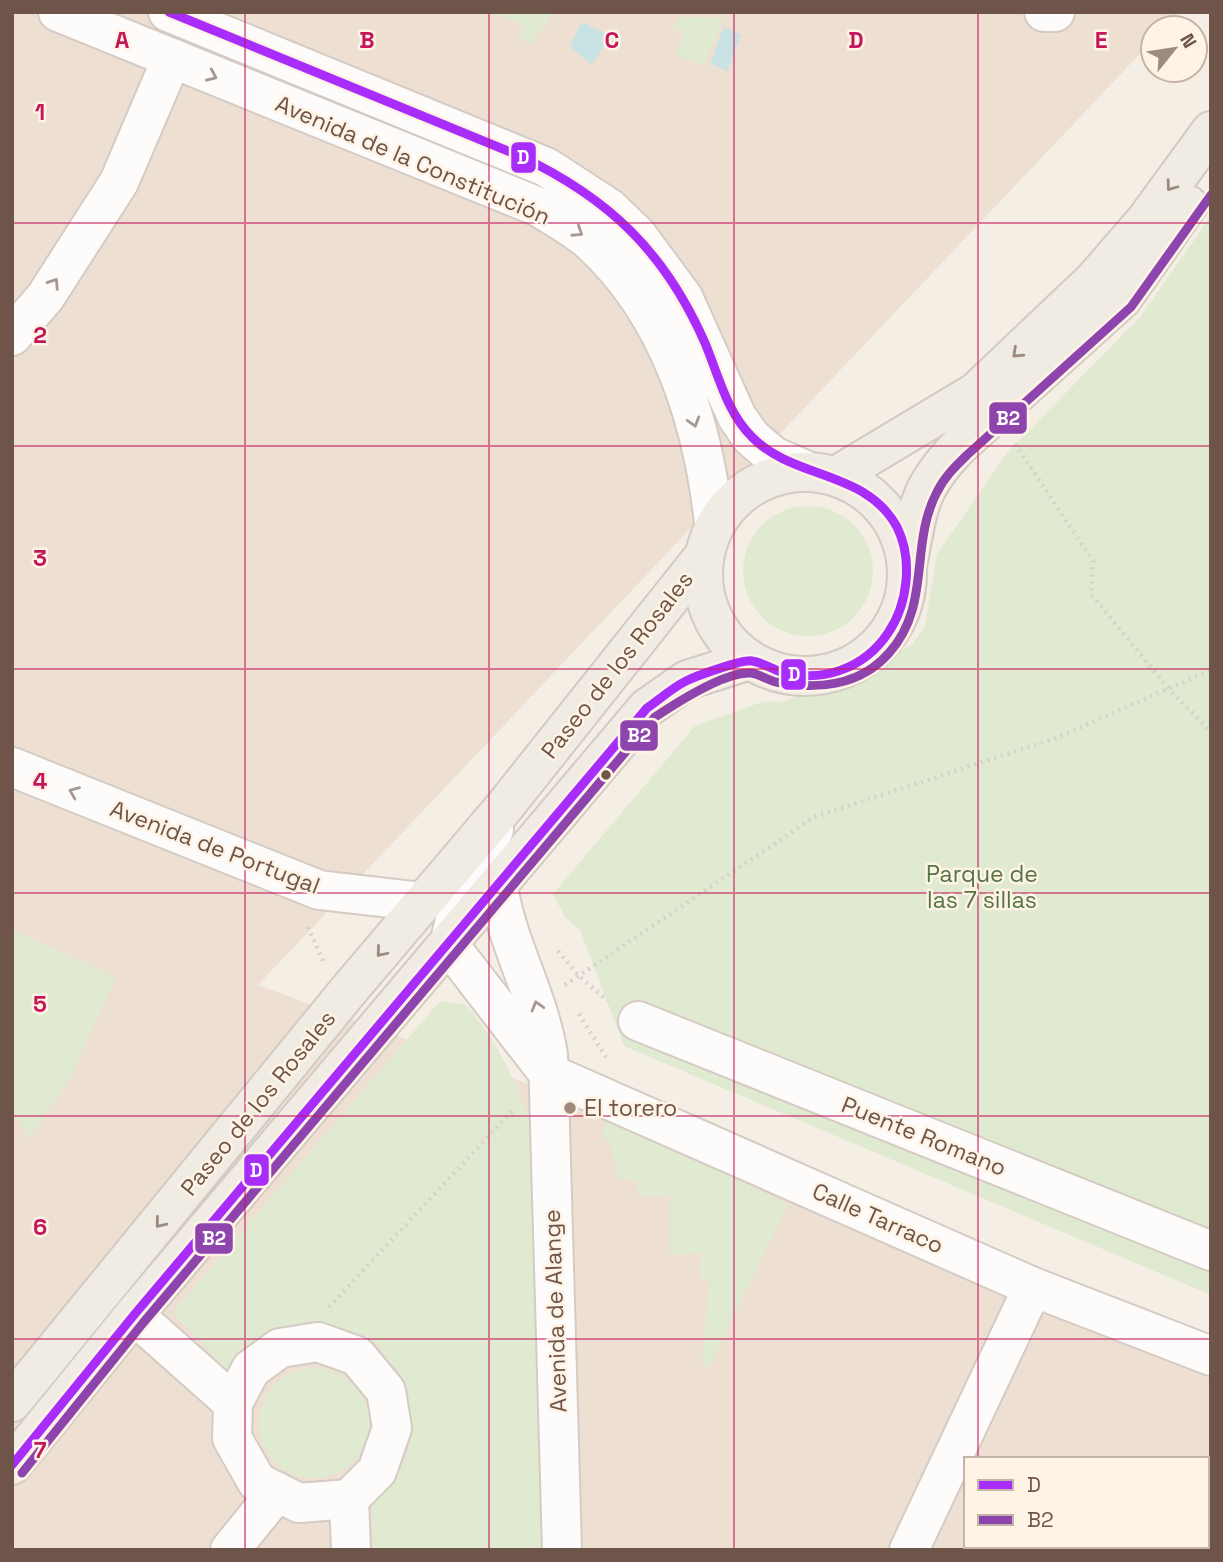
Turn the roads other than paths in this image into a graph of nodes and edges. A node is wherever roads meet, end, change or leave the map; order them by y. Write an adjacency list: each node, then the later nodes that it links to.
1 (58, 12): 5 (street, Avenida de la Constitución)
2 (1044, 12): 3 (street)
3 (1055, 12)
4 (181, 15): 9 (street, Avenida de la Constitución)
5 (172, 58): 8 (street, one-way to 5); 10 (street, Avenida de la Constitución, one-way to 10)
6 (1211, 131): 9 (main road, one-way to 9)
7 (1211, 173): 11 (main road)
8 (12, 336)
9 (821, 473): 10 (main road); 11 (main road)
10 (709, 540): 12 (main road); 14 (main road, Paseo de los Rosales)
11 (907, 563): 12 (main road)
12 (750, 660): 15 (main road, Paseo de los Rosales)
13 (12, 767): 16 (street, Avenida de Portugal, one-way to 13)
14 (505, 806): 16 (main road, Paseo de los Rosales); 17 (street, Paseo de los Rosales)
15 (498, 886): 17 (main road, Paseo de los Rosales); 19 (street, Avenida de Alange, one-way to 15)
16 (424, 902): 24 (main road, Paseo de los Rosales, one-way to 24)
17 (449, 945): 19 (street); 22 (main road, Paseo de los Rosales)
18 (638, 1021): 20 (street, Puente Romano)
19 (548, 1073): 21 (street, Calle Tarraco); 31 (street, Avenida de Alange)
20 (1211, 1251)
21 (1033, 1287): 23 (street, Calle Tarraco); 32 (street)
22 (134, 1315): 25 (street); 26 (main road, Paseo de los Rosales)
23 (1211, 1356)
24 (12, 1402)
25 (233, 1403): 27 (street); 28 (street)
26 (12, 1465)
27 (277, 1492): 28 (street); 29 (street)
28 (349, 1499): 30 (street)
29 (230, 1550)
30 (351, 1550)
31 (562, 1550)
32 (909, 1550)

